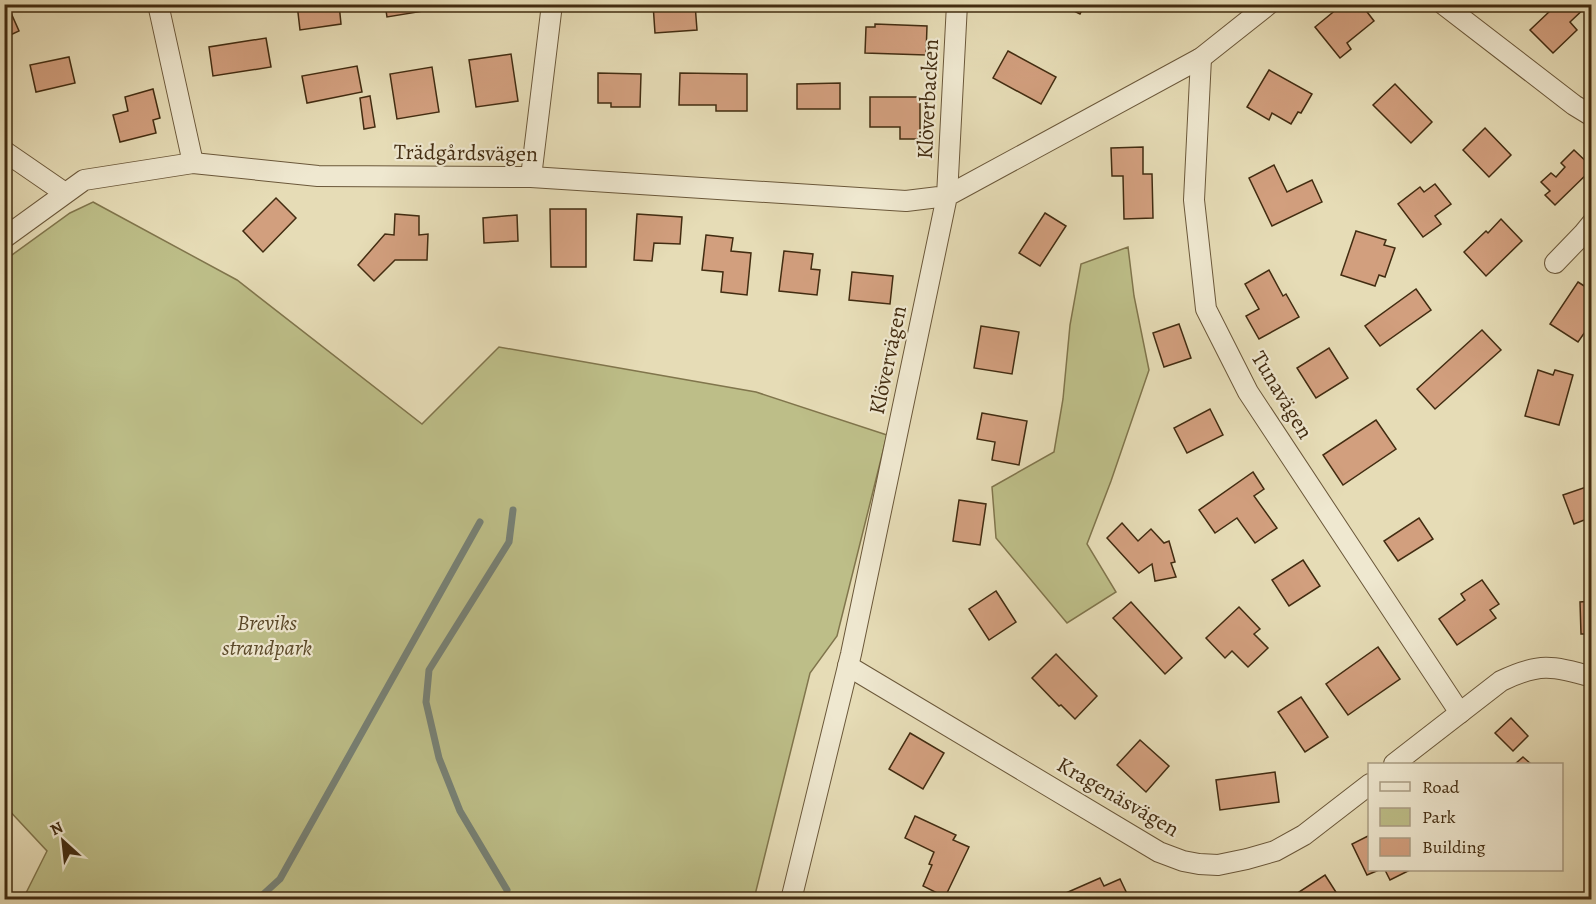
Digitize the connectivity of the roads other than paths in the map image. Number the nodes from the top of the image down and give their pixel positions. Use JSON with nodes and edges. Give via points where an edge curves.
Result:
{"nodes":[{"id":1,"x":158,"y":4,"type":"edge"},
{"id":2,"x":552,"y":4,"type":"edge"},
{"id":3,"x":957,"y":4,"type":"edge"},
{"id":4,"x":1269,"y":4,"type":"edge"},
{"id":5,"x":1443,"y":4,"type":"edge"},
{"id":6,"x":1201,"y":58,"type":"junction"},
{"id":7,"x":1592,"y":116,"type":"edge"},
{"id":8,"x":4,"y":151,"type":"edge"},
{"id":9,"x":193,"y":164,"type":"junction"},
{"id":10,"x":531,"y":177,"type":"junction"},
{"id":11,"x":65,"y":193,"type":"junction"},
{"id":12,"x":947,"y":196,"type":"junction"},
{"id":13,"x":1592,"y":223,"type":"edge"},
{"id":14,"x":4,"y":238,"type":"edge"},
{"id":15,"x":1555,"y":263,"type":"dead end"},
{"id":16,"x":848,"y":666,"type":"junction"},
{"id":17,"x":1592,"y":677,"type":"edge"},
{"id":18,"x":1460,"y":713,"type":"junction"},
{"id":19,"x":1398,"y":763,"type":"edge"},
{"id":20,"x":1368,"y":786,"type":"edge"},
{"id":21,"x":791,"y":900,"type":"edge"}],
"edges":[{"from":1,"to":9,"type":"street"},
{"from":2,"to":10,"type":"street"},
{"from":3,"to":12,"type":"street","name":"Klöverbacken"},
{"from":4,"to":6,"type":"street"},
{"from":5,"to":7,"type":"street"},
{"from":6,"to":12,"type":"street"},
{"from":6,"to":18,"type":"street","name":"Tunavägen","via":[[1194,200],[1206,309],[1248,392]]},
{"from":8,"to":11,"type":"street"},
{"from":9,"to":10,"type":"street","name":"Trädgårdsvägen","via":[[318,176]]},
{"from":9,"to":11,"type":"street","name":"Trädgårdsvägen","via":[[84,180]]},
{"from":10,"to":12,"type":"street","name":"Trädgårdsvägen","via":[[906,201]]},
{"from":11,"to":14,"type":"street","name":"Trädgårdsvägen"},
{"from":12,"to":16,"type":"street","name":"Klövervägen"},
{"from":13,"to":15,"type":"street"},
{"from":16,"to":20,"type":"street","name":"Kragenäsvägen","via":[[1159,852],[1183,861],[1218,865],[1275,851],[1304,835]]},
{"from":16,"to":21,"type":"street","name":"Klövervägen"},
{"from":17,"to":18,"type":"street","via":[[1543,667],[1520,672],[1501,681]]},
{"from":18,"to":19,"type":"street"}]}
